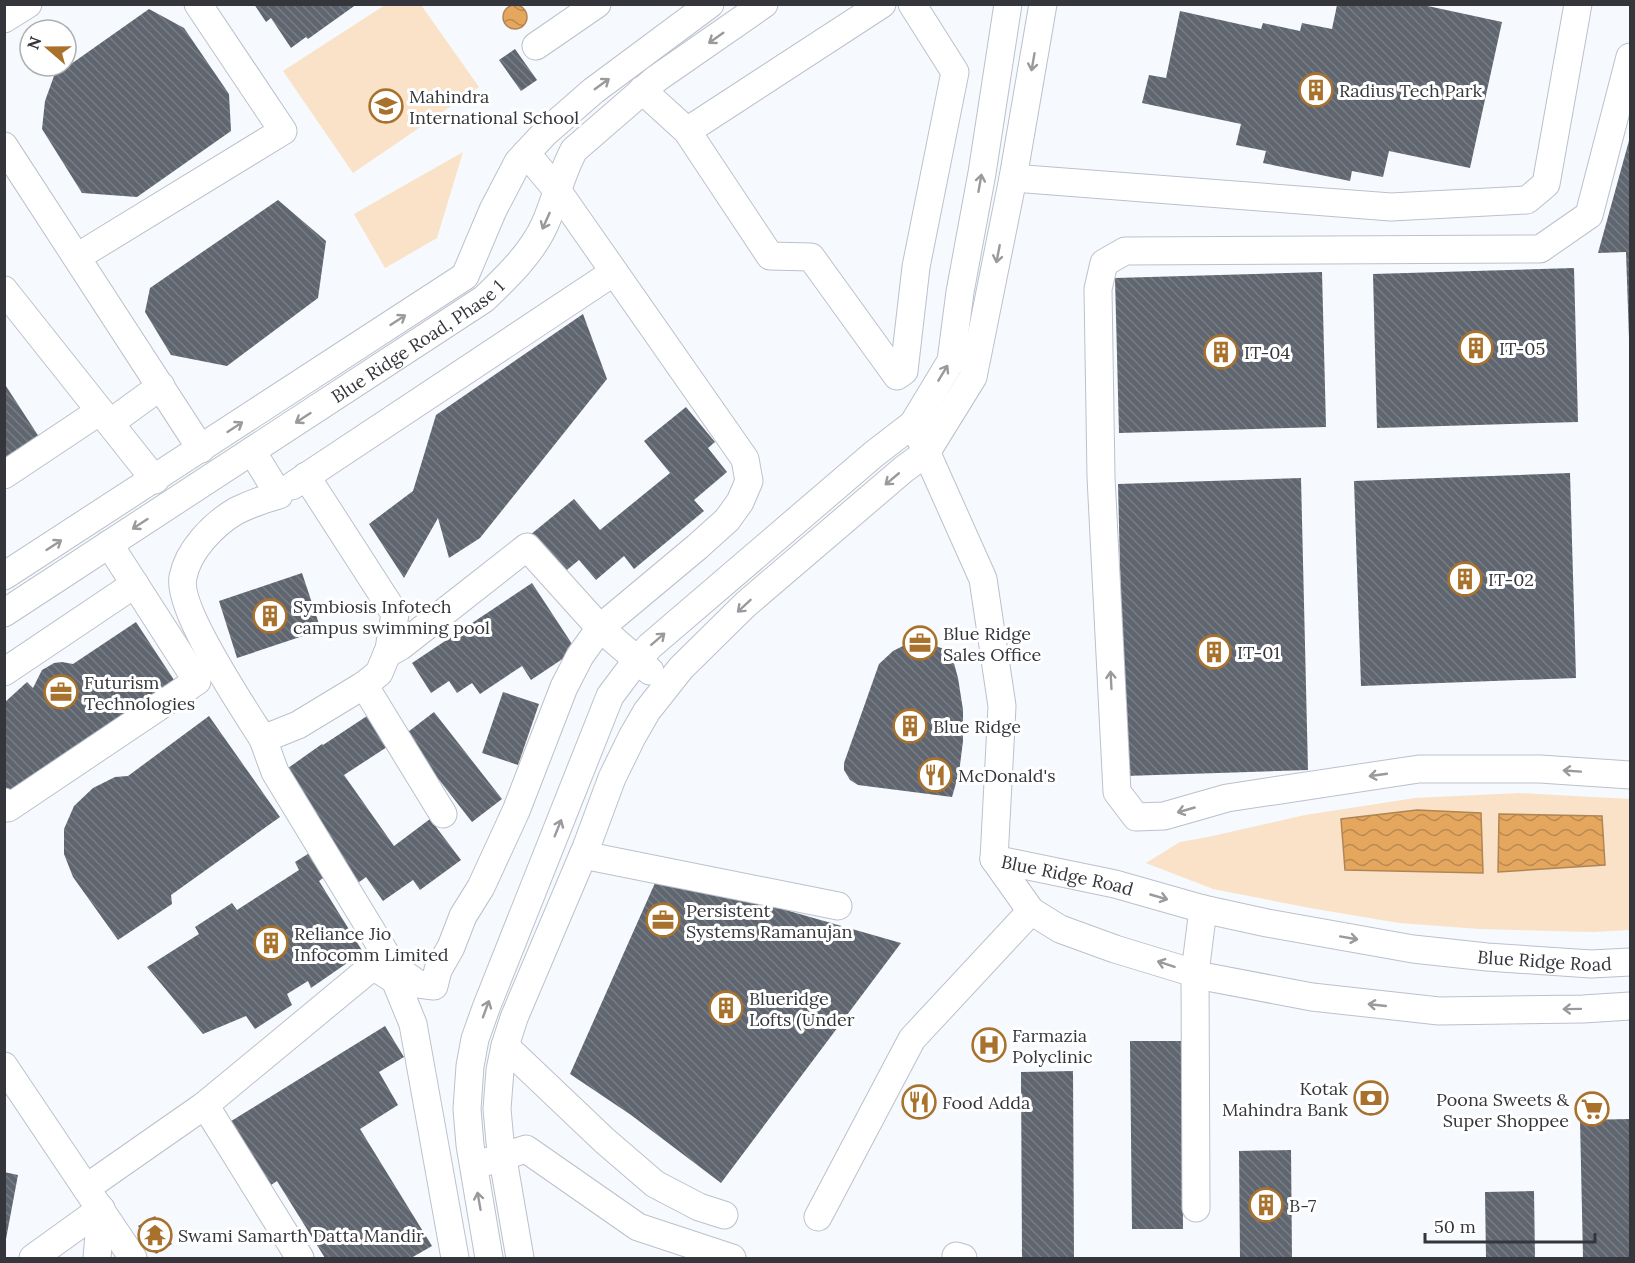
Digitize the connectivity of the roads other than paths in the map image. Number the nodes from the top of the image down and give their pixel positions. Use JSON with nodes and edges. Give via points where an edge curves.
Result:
{"nodes":[{"id":1,"x":28,"y":4,"type":"edge"},
{"id":2,"x":198,"y":4,"type":"edge"},
{"id":3,"x":597,"y":4,"type":"edge"},
{"id":4,"x":710,"y":4,"type":"edge"},
{"id":5,"x":764,"y":4,"type":"edge"},
{"id":6,"x":882,"y":4,"type":"edge"},
{"id":7,"x":912,"y":4,"type":"edge"},
{"id":8,"x":1008,"y":4,"type":"edge"},
{"id":9,"x":1043,"y":4,"type":"edge"},
{"id":10,"x":1578,"y":4,"type":"edge"},
{"id":11,"x":4,"y":20,"type":"edge"},
{"id":12,"x":536,"y":46,"type":"dead end"},
{"id":13,"x":1630,"y":57,"type":"edge"},
{"id":14,"x":642,"y":90,"type":"junction"},
{"id":15,"x":687,"y":131,"type":"junction"},
{"id":16,"x":4,"y":146,"type":"edge"},
{"id":17,"x":526,"y":153,"type":"junction"},
{"id":18,"x":1012,"y":178,"type":"junction"},
{"id":19,"x":557,"y":190,"type":"junction"},
{"id":20,"x":76,"y":257,"type":"junction"},
{"id":21,"x":614,"y":272,"type":"junction"},
{"id":22,"x":4,"y":290,"type":"edge"},
{"id":23,"x":161,"y":386,"type":"junction"},
{"id":24,"x":105,"y":417,"type":"junction"},
{"id":25,"x":913,"y":424,"type":"junction"},
{"id":26,"x":201,"y":449,"type":"junction"},
{"id":27,"x":252,"y":451,"type":"junction"},
{"id":28,"x":926,"y":453,"type":"junction"},
{"id":29,"x":4,"y":475,"type":"edge"},
{"id":30,"x":306,"y":476,"type":"junction"},
{"id":31,"x":154,"y":480,"type":"junction"},
{"id":32,"x":279,"y":495,"type":"junction"},
{"id":33,"x":109,"y":544,"type":"junction"},
{"id":34,"x":4,"y":576,"type":"edge"},
{"id":35,"x":135,"y":584,"type":"junction"},
{"id":36,"x":4,"y":613,"type":"edge"},
{"id":37,"x":600,"y":628,"type":"junction"},
{"id":38,"x":387,"y":654,"type":"junction"},
{"id":39,"x":637,"y":660,"type":"junction"},
{"id":40,"x":4,"y":672,"type":"edge"},
{"id":41,"x":364,"y":685,"type":"junction"},
{"id":42,"x":667,"y":686,"type":"junction"},
{"id":43,"x":263,"y":739,"type":"junction"},
{"id":44,"x":1630,"y":775,"type":"edge"},
{"id":45,"x":4,"y":802,"type":"edge"},
{"id":46,"x":443,"y":814,"type":"dead end"},
{"id":47,"x":583,"y":855,"type":"junction"},
{"id":48,"x":994,"y":860,"type":"junction"},
{"id":49,"x":838,"y":906,"type":"dead end"},
{"id":50,"x":1203,"y":909,"type":"junction"},
{"id":51,"x":1031,"y":911,"type":"junction"},
{"id":52,"x":1630,"y":962,"type":"edge"},
{"id":53,"x":1195,"y":973,"type":"junction"},
{"id":54,"x":1630,"y":1006,"type":"edge"},
{"id":55,"x":505,"y":1046,"type":"junction"},
{"id":56,"x":4,"y":1066,"type":"edge"},
{"id":57,"x":14,"y":1093,"type":"edge"},
{"id":58,"x":205,"y":1105,"type":"junction"},
{"id":59,"x":502,"y":1156,"type":"junction"},
{"id":60,"x":473,"y":1166,"type":"junction"},
{"id":61,"x":94,"y":1198,"type":"junction"},
{"id":62,"x":1196,"y":1208,"type":"dead end"},
{"id":63,"x":724,"y":1215,"type":"dead end"},
{"id":64,"x":818,"y":1217,"type":"dead end"},
{"id":65,"x":33,"y":1258,"type":"edge"},
{"id":66,"x":97,"y":1258,"type":"edge"},
{"id":67,"x":133,"y":1258,"type":"edge"},
{"id":68,"x":300,"y":1258,"type":"edge"},
{"id":69,"x":454,"y":1258,"type":"edge"},
{"id":70,"x":489,"y":1258,"type":"edge"},
{"id":71,"x":520,"y":1258,"type":"edge"},
{"id":72,"x":732,"y":1258,"type":"edge"}],
"edges":[{"from":1,"to":11,"type":"street"},
{"from":2,"to":20,"type":"street","via":[[283,131]]},
{"from":3,"to":12,"type":"street"},
{"from":17,"to":4,"type":"street","name":"Blue Ridge Road, Phase 1","one_way":true,"via":[[593,91]]},
{"from":5,"to":14,"type":"street","name":"Blue Ridge Road, Phase 1","one_way":true},
{"from":6,"to":15,"type":"street"},
{"from":7,"to":15,"type":"street","via":[[954,72],[916,267],[904,371],[897,376],[811,257],[770,256]]},
{"from":25,"to":8,"type":"street","one_way":true,"via":[[951,361]]},
{"from":9,"to":18,"type":"street","one_way":true},
{"from":10,"to":18,"type":"street","via":[[1546,184],[1527,200],[1392,207]]},
{"from":44,"to":13,"type":"street","one_way":true,"via":[[1540,769],[1419,769],[1227,798],[1164,816],[1136,817],[1117,792],[1101,461],[1098,289],[1104,263],[1125,251],[1540,249],[1589,215]]},
{"from":14,"to":15,"type":"street"},
{"from":14,"to":19,"type":"street","name":"Blue Ridge Road, Phase 1","via":[[574,150]]},
{"from":16,"to":20,"type":"street"},
{"from":17,"to":19,"type":"street"},
{"from":26,"to":17,"type":"street","name":"Blue Ridge Road, Phase 1","one_way":true,"via":[[465,276],[500,196]]},
{"from":18,"to":28,"type":"street","one_way":true,"via":[[973,377]]},
{"from":19,"to":21,"type":"street"},
{"from":19,"to":27,"type":"street","name":"Blue Ridge Road, Phase 1","one_way":true,"via":[[535,243],[484,299]]},
{"from":20,"to":23,"type":"street"},
{"from":21,"to":30,"type":"street"},
{"from":21,"to":37,"type":"street","via":[[745,459],[749,481],[727,520]]},
{"from":22,"to":24,"type":"street"},
{"from":23,"to":24,"type":"street"},
{"from":23,"to":26,"type":"street"},
{"from":24,"to":29,"type":"street"},
{"from":24,"to":31,"type":"street"},
{"from":25,"to":28,"type":"street"},
{"from":39,"to":25,"type":"street","one_way":true},
{"from":26,"to":31,"type":"street","name":"Blue Ridge Road, Phase 1"},
{"from":27,"to":32,"type":"street"},
{"from":27,"to":33,"type":"street","name":"Blue Ridge Road, Phase 1","one_way":true},
{"from":28,"to":42,"type":"street","one_way":true,"via":[[746,604]]},
{"from":28,"to":48,"type":"street","via":[[983,579],[1002,706]]},
{"from":30,"to":32,"type":"street"},
{"from":30,"to":38,"type":"street","via":[[395,614]]},
{"from":34,"to":31,"type":"street","name":"Blue Ridge Road, Phase 1","one_way":true},
{"from":32,"to":43,"type":"street","via":[[234,512],[210,530],[189,559],[182,578],[185,601],[195,623]]},
{"from":33,"to":35,"type":"street"},
{"from":33,"to":36,"type":"street","name":"Blue Ridge Road, Phase 1"},
{"from":35,"to":40,"type":"street"},
{"from":35,"to":45,"type":"street","via":[[198,681],[8,808]]},
{"from":37,"to":38,"type":"street","via":[[527,547]]},
{"from":37,"to":39,"type":"street"},
{"from":37,"to":43,"type":"street","via":[[564,687],[516,811],[481,887],[463,916],[434,986],[418,984],[393,966],[275,772]]},
{"from":38,"to":41,"type":"street","via":[[379,673]]},
{"from":39,"to":42,"type":"street"},
{"from":60,"to":39,"type":"street","one_way":true,"via":[[467,1109],[475,1039],[610,696]]},
{"from":41,"to":43,"type":"street","via":[[298,725]]},
{"from":41,"to":46,"type":"street"},
{"from":42,"to":47,"type":"street","via":[[632,737]]},
{"from":47,"to":49,"type":"street"},
{"from":47,"to":55,"type":"street"},
{"from":48,"to":50,"type":"street","name":"Blue Ridge Road","one_way":true,"via":[[1115,884]]},
{"from":48,"to":51,"type":"street","name":"Blue Ridge Road"},
{"from":50,"to":52,"type":"street","name":"Blue Ridge Road","one_way":true,"via":[[1413,949],[1591,964]]},
{"from":50,"to":53,"type":"street"},
{"from":53,"to":51,"type":"street","name":"Blue Ridge Road","one_way":true,"via":[[1060,929]]},
{"from":51,"to":64,"type":"street","via":[[912,1039]]},
{"from":54,"to":53,"type":"street","name":"Blue Ridge Road","one_way":true,"via":[[1439,1011],[1312,997]]},
{"from":53,"to":62,"type":"street"},
{"from":55,"to":59,"type":"street","via":[[497,1109]]},
{"from":55,"to":63,"type":"street","via":[[656,1184],[699,1207]]},
{"from":56,"to":57,"type":"street"},
{"from":57,"to":61,"type":"street"},
{"from":58,"to":61,"type":"street"},
{"from":58,"to":68,"type":"street"},
{"from":58,"to":69,"type":"street","via":[[373,966],[395,980],[413,1024]]},
{"from":59,"to":60,"type":"street"},
{"from":59,"to":71,"type":"street"},
{"from":59,"to":72,"type":"street","via":[[526,1149],[638,1227]]},
{"from":70,"to":60,"type":"street","one_way":true},
{"from":61,"to":65,"type":"street"},
{"from":61,"to":66,"type":"street"},
{"from":61,"to":67,"type":"street"}]}
